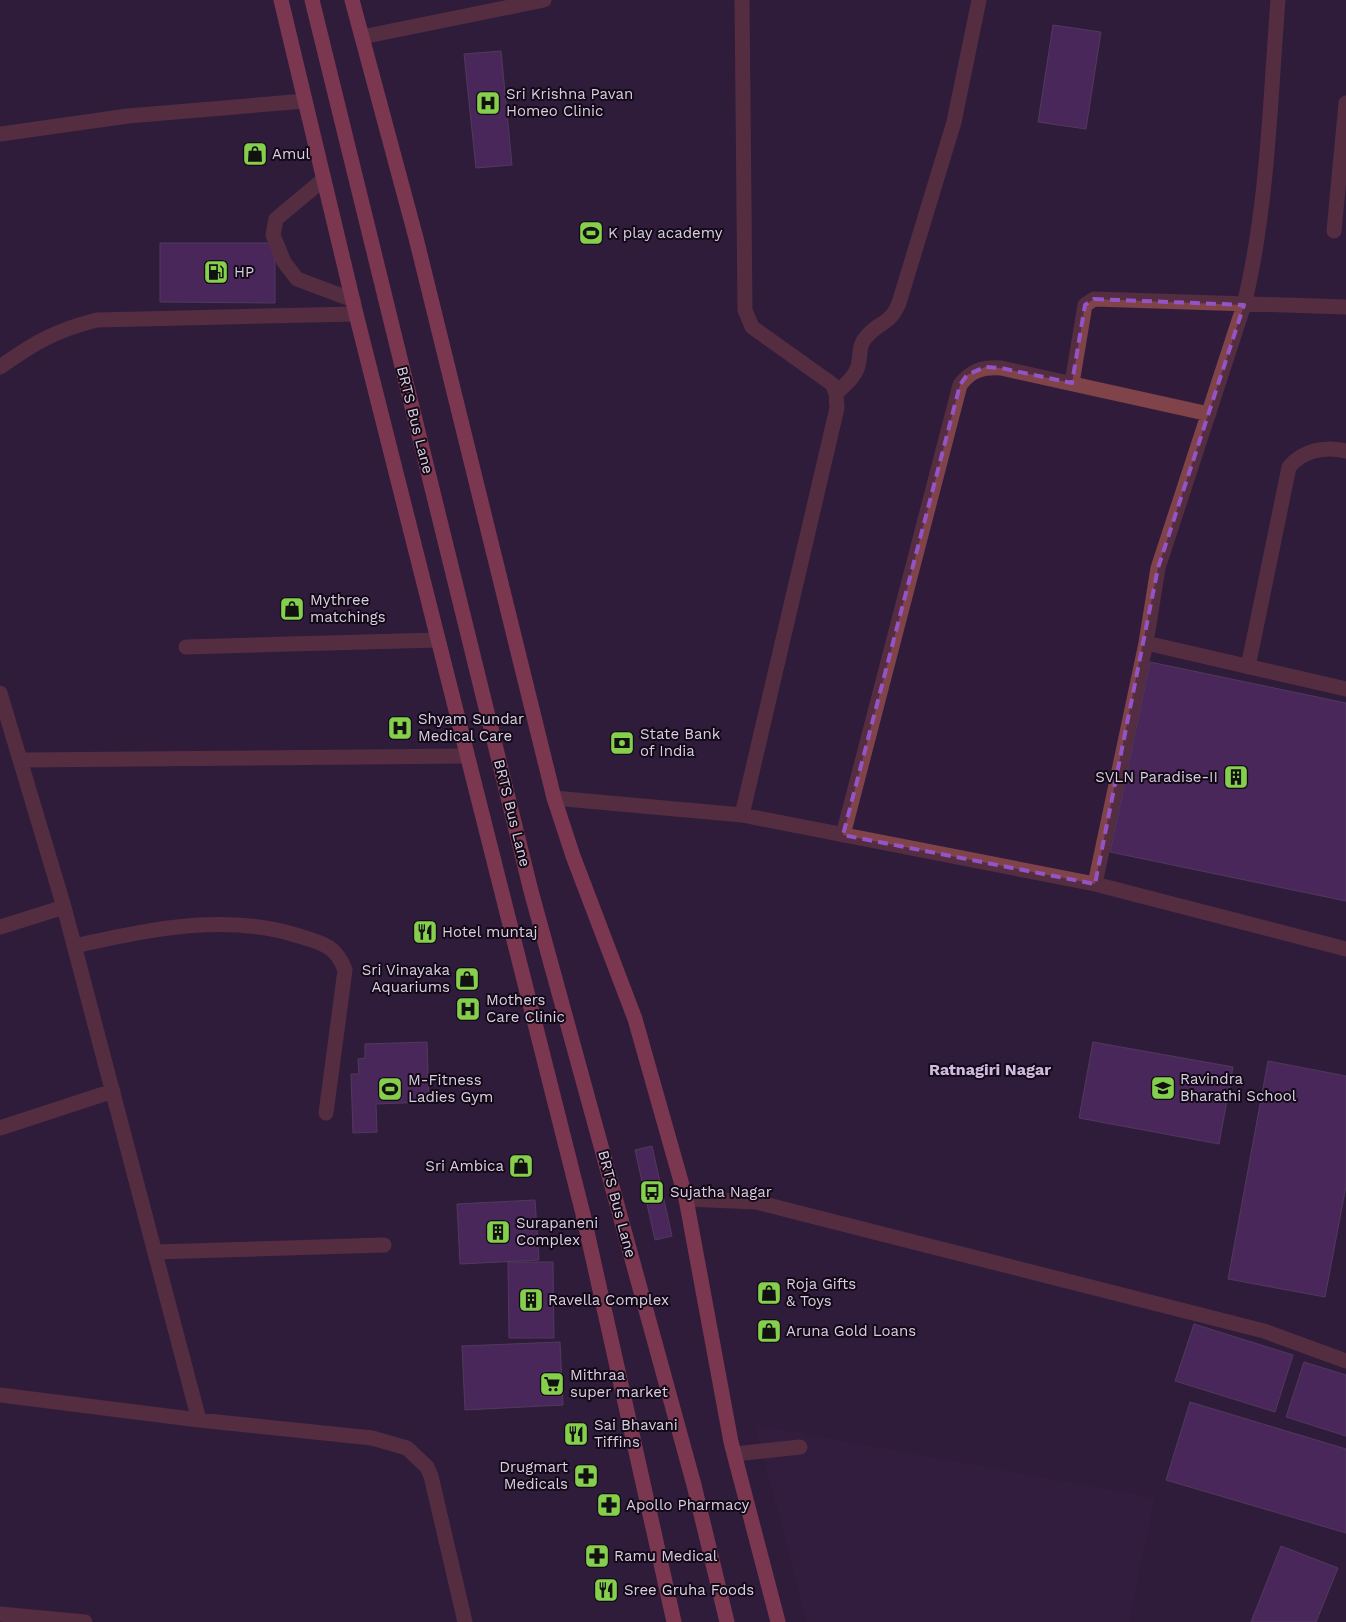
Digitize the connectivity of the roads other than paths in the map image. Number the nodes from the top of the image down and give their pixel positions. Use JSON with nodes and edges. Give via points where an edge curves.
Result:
{"nodes":[{"id":1,"x":281,"y":0,"type":"edge"},
{"id":2,"x":312,"y":0,"type":"edge"},
{"id":3,"x":352,"y":0,"type":"edge"},
{"id":4,"x":544,"y":0,"type":"edge"},
{"id":5,"x":742,"y":0,"type":"edge"},
{"id":6,"x":978,"y":0,"type":"edge"},
{"id":7,"x":1278,"y":0,"type":"edge"},
{"id":8,"x":362,"y":37,"type":"junction"},
{"id":9,"x":306,"y":101,"type":"junction"},
{"id":10,"x":1346,"y":103,"type":"edge"},
{"id":11,"x":0,"y":134,"type":"edge"},
{"id":12,"x":324,"y":179,"type":"junction"},
{"id":13,"x":1334,"y":231,"type":"dead end"},
{"id":14,"x":1244,"y":305,"type":"junction"},
{"id":15,"x":355,"y":307,"type":"junction"},
{"id":16,"x":1346,"y":307,"type":"edge"},
{"id":17,"x":0,"y":367,"type":"edge"},
{"id":18,"x":1072,"y":383,"type":"junction"},
{"id":19,"x":836,"y":393,"type":"junction"},
{"id":20,"x":1209,"y":414,"type":"junction"},
{"id":21,"x":1346,"y":451,"type":"edge"},
{"id":22,"x":438,"y":640,"type":"junction"},
{"id":23,"x":1146,"y":643,"type":"junction"},
{"id":24,"x":186,"y":647,"type":"dead end"},
{"id":25,"x":1248,"y":667,"type":"junction"},
{"id":26,"x":1346,"y":689,"type":"edge"},
{"id":27,"x":0,"y":693,"type":"edge"},
{"id":28,"x":468,"y":756,"type":"junction"},
{"id":29,"x":20,"y":760,"type":"junction"},
{"id":30,"x":554,"y":798,"type":"junction"},
{"id":31,"x":742,"y":815,"type":"junction"},
{"id":32,"x":843,"y":835,"type":"junction"},
{"id":33,"x":1095,"y":884,"type":"junction"},
{"id":34,"x":64,"y":907,"type":"junction"},
{"id":35,"x":0,"y":927,"type":"edge"},
{"id":36,"x":74,"y":946,"type":"junction"},
{"id":37,"x":1346,"y":949,"type":"edge"},
{"id":38,"x":113,"y":1091,"type":"junction"},
{"id":39,"x":326,"y":1113,"type":"dead end"},
{"id":40,"x":0,"y":1128,"type":"edge"},
{"id":41,"x":686,"y":1198,"type":"junction"},
{"id":42,"x":384,"y":1245,"type":"dead end"},
{"id":43,"x":155,"y":1252,"type":"junction"},
{"id":44,"x":1346,"y":1360,"type":"edge"},
{"id":45,"x":0,"y":1394,"type":"edge"},
{"id":46,"x":199,"y":1420,"type":"junction"},
{"id":47,"x":800,"y":1447,"type":"dead end"},
{"id":48,"x":735,"y":1454,"type":"junction"},
{"id":49,"x":0,"y":1614,"type":"edge"},
{"id":50,"x":85,"y":1622,"type":"edge"},
{"id":51,"x":465,"y":1622,"type":"edge"},
{"id":52,"x":674,"y":1622,"type":"edge"},
{"id":53,"x":727,"y":1622,"type":"edge"},
{"id":54,"x":778,"y":1622,"type":"edge"}],
"edges":[{"from":1,"to":9,"type":"main road"},
{"from":2,"to":53,"type":"main road","name":"BRTS Bus Lane","via":[[531,891],[694,1485]]},
{"from":3,"to":8,"type":"main road"},
{"from":4,"to":8,"type":"street"},
{"from":5,"to":19,"type":"street","via":[[744,310],[752,327],[822,376],[832,384]]},
{"from":6,"to":19,"type":"street","via":[[954,122],[899,303],[885,323],[866,336],[860,346],[858,367]]},
{"from":7,"to":14,"type":"street","via":[[1260,228]]},
{"from":8,"to":30,"type":"main road","via":[[416,238]]},
{"from":9,"to":11,"type":"street","via":[[128,116]]},
{"from":9,"to":12,"type":"main road"},
{"from":10,"to":13,"type":"street"},
{"from":12,"to":15,"type":"main road"},
{"from":12,"to":15,"type":"street","via":[[276,219],[273,236],[284,262],[297,279]]},
{"from":14,"to":16,"type":"street"},
{"from":14,"to":18,"type":"street","via":[[1094,299],[1085,305]]},
{"from":14,"to":20,"type":"street"},
{"from":15,"to":17,"type":"street","via":[[97,320],[71,326],[40,339]]},
{"from":15,"to":22,"type":"main road"},
{"from":18,"to":20,"type":"street"},
{"from":18,"to":32,"type":"street","via":[[985,367],[967,375],[960,385]]},
{"from":19,"to":31,"type":"street","via":[[837,408]]},
{"from":20,"to":23,"type":"street","via":[[1158,568]]},
{"from":21,"to":25,"type":"street","via":[[1313,450],[1298,456],[1290,467]]},
{"from":22,"to":24,"type":"street"},
{"from":22,"to":28,"type":"main road"},
{"from":23,"to":25,"type":"street"},
{"from":23,"to":33,"type":"street"},
{"from":25,"to":26,"type":"street"},
{"from":27,"to":29,"type":"street"},
{"from":28,"to":29,"type":"street"},
{"from":28,"to":52,"type":"main road","via":[[583,1214]]},
{"from":29,"to":34,"type":"street"},
{"from":30,"to":31,"type":"street"},
{"from":30,"to":41,"type":"main road","via":[[635,1019]]},
{"from":31,"to":32,"type":"street"},
{"from":32,"to":33,"type":"street"},
{"from":33,"to":37,"type":"street"},
{"from":34,"to":35,"type":"street"},
{"from":34,"to":36,"type":"street"},
{"from":36,"to":38,"type":"street"},
{"from":36,"to":39,"type":"street","via":[[150,930],[206,923],[279,929],[328,946],[340,957],[345,970]]},
{"from":38,"to":40,"type":"street"},
{"from":38,"to":43,"type":"street"},
{"from":41,"to":44,"type":"street","via":[[766,1204],[1264,1331]]},
{"from":41,"to":48,"type":"main road"},
{"from":42,"to":43,"type":"street"},
{"from":43,"to":46,"type":"street"},
{"from":45,"to":46,"type":"street"},
{"from":46,"to":51,"type":"street","via":[[372,1438],[408,1448],[427,1467],[434,1485]]},
{"from":47,"to":48,"type":"street"},
{"from":48,"to":54,"type":"main road"},
{"from":49,"to":50,"type":"street"}]}
